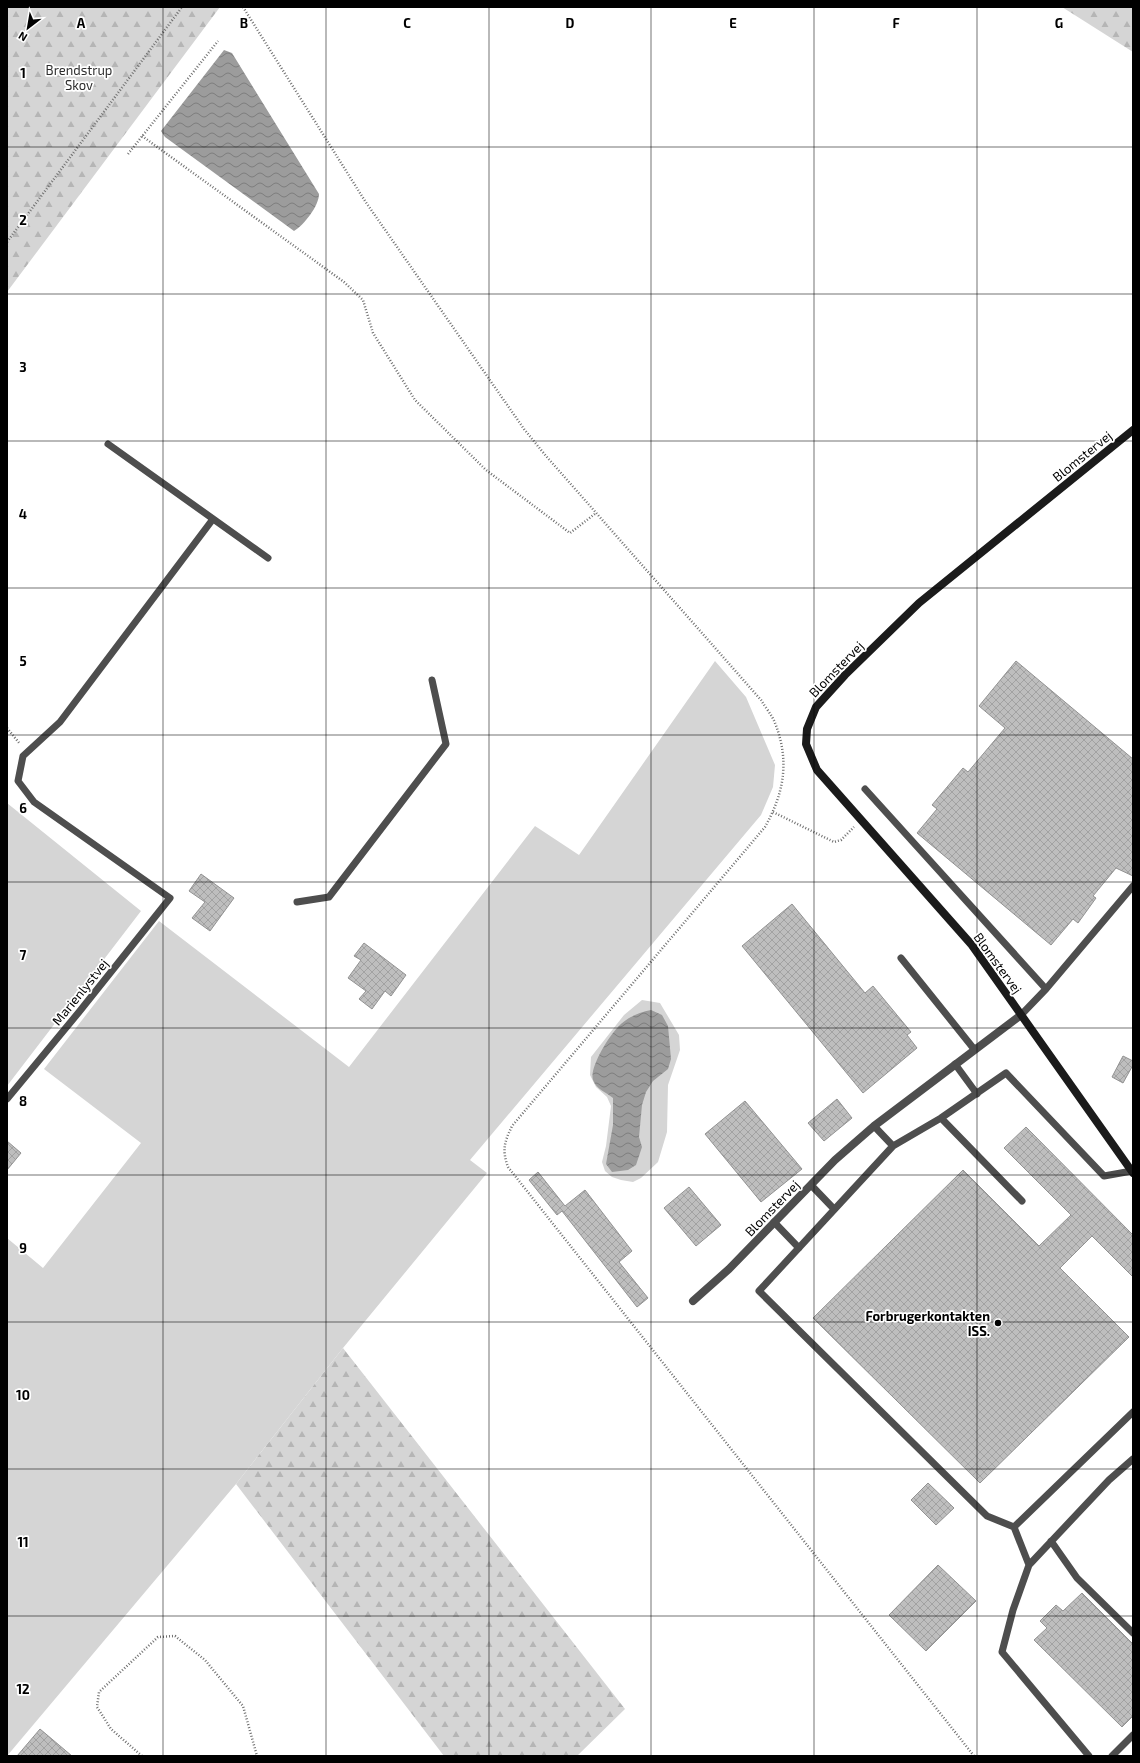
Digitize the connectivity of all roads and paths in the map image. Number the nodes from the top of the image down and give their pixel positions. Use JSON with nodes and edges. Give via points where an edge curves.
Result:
{"nodes":[{"id":1,"x":182,"y":7,"type":"edge"},
{"id":2,"x":242,"y":7,"type":"edge"},
{"id":3,"x":218,"y":41,"type":"dead end"},
{"id":4,"x":142,"y":136,"type":"junction"},
{"id":5,"x":128,"y":154,"type":"dead end"},
{"id":6,"x":7,"y":242,"type":"edge"},
{"id":7,"x":1133,"y":430,"type":"edge"},
{"id":8,"x":108,"y":444,"type":"dead end"},
{"id":9,"x":596,"y":513,"type":"junction"},
{"id":10,"x":213,"y":519,"type":"junction"},
{"id":11,"x":268,"y":558,"type":"dead end"},
{"id":12,"x":432,"y":680,"type":"dead end"},
{"id":13,"x":7,"y":728,"type":"edge"},
{"id":14,"x":23,"y":756,"type":"junction"},
{"id":15,"x":865,"y":789,"type":"dead end"},
{"id":16,"x":773,"y":812,"type":"junction"},
{"id":17,"x":861,"y":821,"type":"junction"},
{"id":18,"x":1133,"y":886,"type":"edge"},
{"id":19,"x":297,"y":902,"type":"dead end"},
{"id":20,"x":901,"y":958,"type":"dead end"},
{"id":21,"x":1046,"y":989,"type":"junction"},
{"id":22,"x":1021,"y":1015,"type":"junction"},
{"id":23,"x":974,"y":1050,"type":"junction"},
{"id":24,"x":955,"y":1064,"type":"junction"},
{"id":25,"x":977,"y":1094,"type":"junction"},
{"id":26,"x":7,"y":1099,"type":"edge"},
{"id":27,"x":941,"y":1118,"type":"junction"},
{"id":28,"x":874,"y":1126,"type":"junction"},
{"id":29,"x":893,"y":1146,"type":"junction"},
{"id":30,"x":1132,"y":1172,"type":"edge"},
{"id":31,"x":811,"y":1185,"type":"junction"},
{"id":32,"x":1022,"y":1201,"type":"dead end"},
{"id":33,"x":834,"y":1209,"type":"junction"},
{"id":34,"x":774,"y":1222,"type":"junction"},
{"id":35,"x":799,"y":1248,"type":"junction"},
{"id":36,"x":693,"y":1301,"type":"dead end"},
{"id":37,"x":1133,"y":1412,"type":"edge"},
{"id":38,"x":1133,"y":1459,"type":"edge"},
{"id":39,"x":1014,"y":1528,"type":"junction"},
{"id":40,"x":1051,"y":1541,"type":"junction"},
{"id":41,"x":1029,"y":1565,"type":"junction"},
{"id":42,"x":1133,"y":1633,"type":"edge"},
{"id":43,"x":1133,"y":1735,"type":"edge"},
{"id":44,"x":142,"y":1756,"type":"edge"},
{"id":45,"x":256,"y":1756,"type":"edge"},
{"id":46,"x":974,"y":1756,"type":"edge"},
{"id":47,"x":1089,"y":1756,"type":"edge"},
{"id":48,"x":1112,"y":1756,"type":"edge"}],
"edges":[{"from":1,"to":6,"type":"path"},
{"from":2,"to":9,"type":"path","via":[[379,221],[524,429]]},
{"from":3,"to":4,"type":"path"},
{"from":4,"to":5,"type":"path"},
{"from":4,"to":9,"type":"path","via":[[344,282],[362,300],[373,333],[415,400],[486,470],[570,533]]},
{"from":7,"to":17,"type":"street","name":"Blomstervej","via":[[919,603],[816,707],[807,729],[806,744],[816,770]]},
{"from":8,"to":10,"type":"lane"},
{"from":9,"to":16,"type":"path","via":[[760,700],[775,722],[782,747],[784,775]]},
{"from":10,"to":11,"type":"lane"},
{"from":10,"to":14,"type":"lane","via":[[60,722]]},
{"from":12,"to":19,"type":"lane","via":[[446,744],[329,897]]},
{"from":13,"to":14,"type":"path","via":[[21,745]]},
{"from":14,"to":26,"type":"lane","name":"Marienlystvej","via":[[18,781],[34,802],[170,898]]},
{"from":15,"to":21,"type":"lane"},
{"from":16,"to":17,"type":"path","via":[[834,842],[842,840]]},
{"from":16,"to":46,"type":"path","via":[[765,827],[512,1126],[505,1139],[504,1153],[508,1167]]},
{"from":17,"to":22,"type":"street","name":"Blomstervej","via":[[971,944]]},
{"from":18,"to":21,"type":"lane"},
{"from":20,"to":23,"type":"lane"},
{"from":21,"to":22,"type":"lane"},
{"from":22,"to":23,"type":"street","name":"Blomstervej"},
{"from":22,"to":30,"type":"street","name":"Blomstervej"},
{"from":23,"to":24,"type":"street","name":"Blomstervej"},
{"from":24,"to":25,"type":"lane"},
{"from":24,"to":28,"type":"street","name":"Blomstervej"},
{"from":25,"to":27,"type":"lane"},
{"from":25,"to":30,"type":"lane","via":[[1006,1073],[1104,1176]]},
{"from":27,"to":29,"type":"lane"},
{"from":27,"to":32,"type":"lane"},
{"from":28,"to":29,"type":"lane"},
{"from":28,"to":31,"type":"street","name":"Blomstervej"},
{"from":29,"to":33,"type":"lane"},
{"from":31,"to":33,"type":"lane"},
{"from":31,"to":34,"type":"street","name":"Blomstervej"},
{"from":33,"to":35,"type":"lane"},
{"from":34,"to":35,"type":"lane"},
{"from":34,"to":36,"type":"street","name":"Blomstervej","via":[[729,1269]]},
{"from":35,"to":39,"type":"lane","via":[[759,1291],[987,1516]]},
{"from":37,"to":39,"type":"lane"},
{"from":38,"to":40,"type":"lane","via":[[1109,1480]]},
{"from":39,"to":41,"type":"lane"},
{"from":40,"to":41,"type":"lane"},
{"from":40,"to":42,"type":"lane","via":[[1077,1578]]},
{"from":41,"to":47,"type":"lane","via":[[1002,1652]]},
{"from":43,"to":48,"type":"lane"},
{"from":44,"to":45,"type":"path","via":[[111,1729],[97,1707],[99,1692],[158,1637],[175,1636],[205,1660],[244,1706]]}]}
